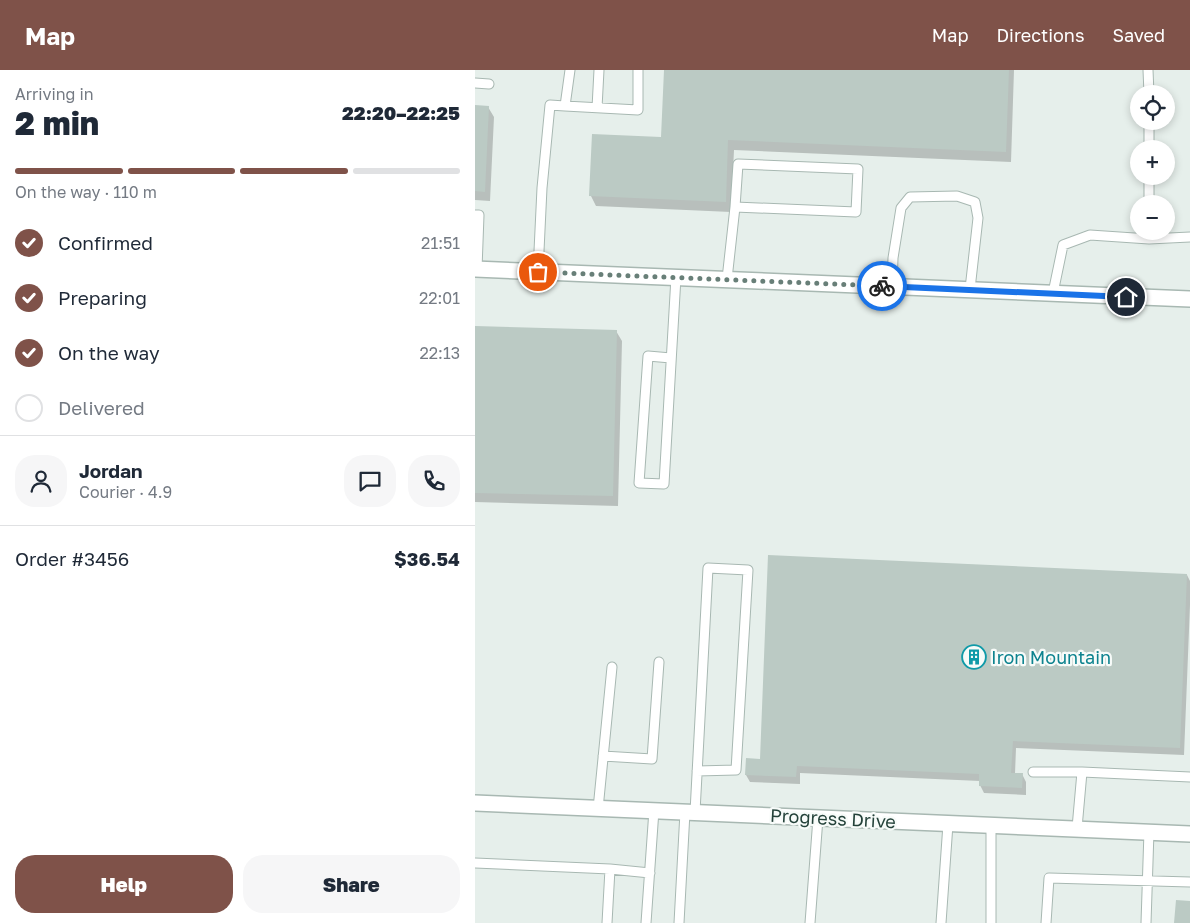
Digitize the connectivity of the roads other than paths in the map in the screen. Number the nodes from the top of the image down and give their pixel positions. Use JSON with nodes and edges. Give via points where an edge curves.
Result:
{"nodes":[{"id":1,"x":570,"y":70,"type":"edge"},
{"id":2,"x":599,"y":70,"type":"edge"},
{"id":3,"x":638,"y":70,"type":"edge"},
{"id":4,"x":1148,"y":70,"type":"edge"},
{"id":5,"x":475,"y":83,"type":"edge"},
{"id":6,"x":489,"y":84,"type":"dead end"},
{"id":7,"x":1149,"y":85,"type":"edge"},
{"id":8,"x":565,"y":106,"type":"junction"},
{"id":9,"x":597,"y":108,"type":"junction"},
{"id":10,"x":735,"y":206,"type":"junction"},
{"id":11,"x":475,"y":215,"type":"edge"},
{"id":12,"x":1130,"y":235,"type":"edge"},
{"id":13,"x":1175,"y":236,"type":"edge"},
{"id":14,"x":1190,"y":237,"type":"edge"},
{"id":15,"x":476,"y":269,"type":"edge"},
{"id":16,"x":538,"y":272,"type":"junction"},
{"id":17,"x":676,"y":277,"type":"junction"},
{"id":18,"x":727,"y":279,"type":"junction"},
{"id":19,"x":892,"y":286,"type":"junction"},
{"id":20,"x":970,"y":289,"type":"junction"},
{"id":21,"x":1053,"y":293,"type":"junction"},
{"id":22,"x":1190,"y":299,"type":"edge"},
{"id":23,"x":671,"y":358,"type":"junction"},
{"id":24,"x":659,"y":662,"type":"dead end"},
{"id":25,"x":612,"y":667,"type":"dead end"},
{"id":26,"x":603,"y":756,"type":"junction"},
{"id":27,"x":697,"y":771,"type":"junction"},
{"id":28,"x":1033,"y":772,"type":"dead end"},
{"id":29,"x":1082,"y":772,"type":"junction"},
{"id":30,"x":1190,"y":777,"type":"edge"},
{"id":31,"x":475,"y":803,"type":"edge"},
{"id":32,"x":598,"y":808,"type":"junction"},
{"id":33,"x":654,"y":810,"type":"junction"},
{"id":34,"x":690,"y":812,"type":"junction"},
{"id":35,"x":818,"y":818,"type":"junction"},
{"id":36,"x":948,"y":824,"type":"junction"},
{"id":37,"x":991,"y":825,"type":"junction"},
{"id":38,"x":1077,"y":828,"type":"junction"},
{"id":39,"x":1149,"y":831,"type":"junction"},
{"id":40,"x":1190,"y":834,"type":"edge"},
{"id":41,"x":475,"y":863,"type":"edge"},
{"id":42,"x":610,"y":869,"type":"junction"},
{"id":43,"x":650,"y":873,"type":"junction"},
{"id":44,"x":1148,"y":880,"type":"junction"},
{"id":45,"x":1190,"y":882,"type":"edge"},
{"id":46,"x":607,"y":923,"type":"edge"},
{"id":47,"x":646,"y":923,"type":"edge"},
{"id":48,"x":679,"y":923,"type":"edge"},
{"id":49,"x":810,"y":923,"type":"edge"},
{"id":50,"x":941,"y":923,"type":"edge"},
{"id":51,"x":991,"y":923,"type":"edge"},
{"id":52,"x":1046,"y":923,"type":"edge"},
{"id":53,"x":1147,"y":923,"type":"edge"}],
"edges":[{"from":1,"to":8,"type":"lane"},
{"from":2,"to":9,"type":"lane"},
{"from":3,"to":9,"type":"lane","via":[[638,110]]},
{"from":4,"to":7,"type":"lane"},
{"from":5,"to":6,"type":"lane"},
{"from":8,"to":9,"type":"lane"},
{"from":8,"to":16,"type":"lane","via":[[550,105]]},
{"from":10,"to":10,"type":"lane","via":[[855,212],[858,168],[738,164]]},
{"from":10,"to":18,"type":"lane"},
{"from":11,"to":15,"type":"lane","via":[[479,215]]},
{"from":12,"to":21,"type":"lane","via":[[1090,236],[1063,245]]},
{"from":13,"to":14,"type":"lane"},
{"from":15,"to":16,"type":"street"},
{"from":16,"to":17,"type":"street"},
{"from":17,"to":18,"type":"street"},
{"from":17,"to":23,"type":"lane"},
{"from":18,"to":19,"type":"street"},
{"from":19,"to":20,"type":"street"},
{"from":19,"to":20,"type":"lane","via":[[901,208],[910,197],[957,196],[975,202],[978,218]]},
{"from":20,"to":21,"type":"street"},
{"from":21,"to":22,"type":"street"},
{"from":23,"to":23,"type":"lane","via":[[664,484],[639,483],[648,356]]},
{"from":24,"to":26,"type":"lane","via":[[652,759]]},
{"from":25,"to":26,"type":"lane"},
{"from":26,"to":32,"type":"lane"},
{"from":27,"to":27,"type":"lane","via":[[708,568],[748,570],[736,770]]},
{"from":27,"to":34,"type":"lane"},
{"from":28,"to":29,"type":"lane"},
{"from":29,"to":30,"type":"lane"},
{"from":29,"to":38,"type":"lane"},
{"from":31,"to":32,"type":"street","name":"Progress Drive"},
{"from":32,"to":33,"type":"street","name":"Progress Drive"},
{"from":33,"to":34,"type":"street","name":"Progress Drive"},
{"from":33,"to":43,"type":"lane"},
{"from":34,"to":35,"type":"street","name":"Progress Drive"},
{"from":34,"to":48,"type":"lane"},
{"from":35,"to":36,"type":"street","name":"Progress Drive"},
{"from":35,"to":49,"type":"lane"},
{"from":36,"to":37,"type":"street","name":"Progress Drive"},
{"from":36,"to":50,"type":"lane"},
{"from":37,"to":38,"type":"street","name":"Progress Drive"},
{"from":37,"to":51,"type":"lane"},
{"from":38,"to":39,"type":"street","name":"Progress Drive"},
{"from":39,"to":40,"type":"street","name":"Progress Drive"},
{"from":39,"to":44,"type":"lane"},
{"from":41,"to":42,"type":"lane"},
{"from":42,"to":43,"type":"lane"},
{"from":42,"to":46,"type":"lane"},
{"from":43,"to":47,"type":"lane"},
{"from":44,"to":45,"type":"lane"},
{"from":44,"to":52,"type":"lane","via":[[1049,878]]},
{"from":44,"to":53,"type":"lane"}]}
